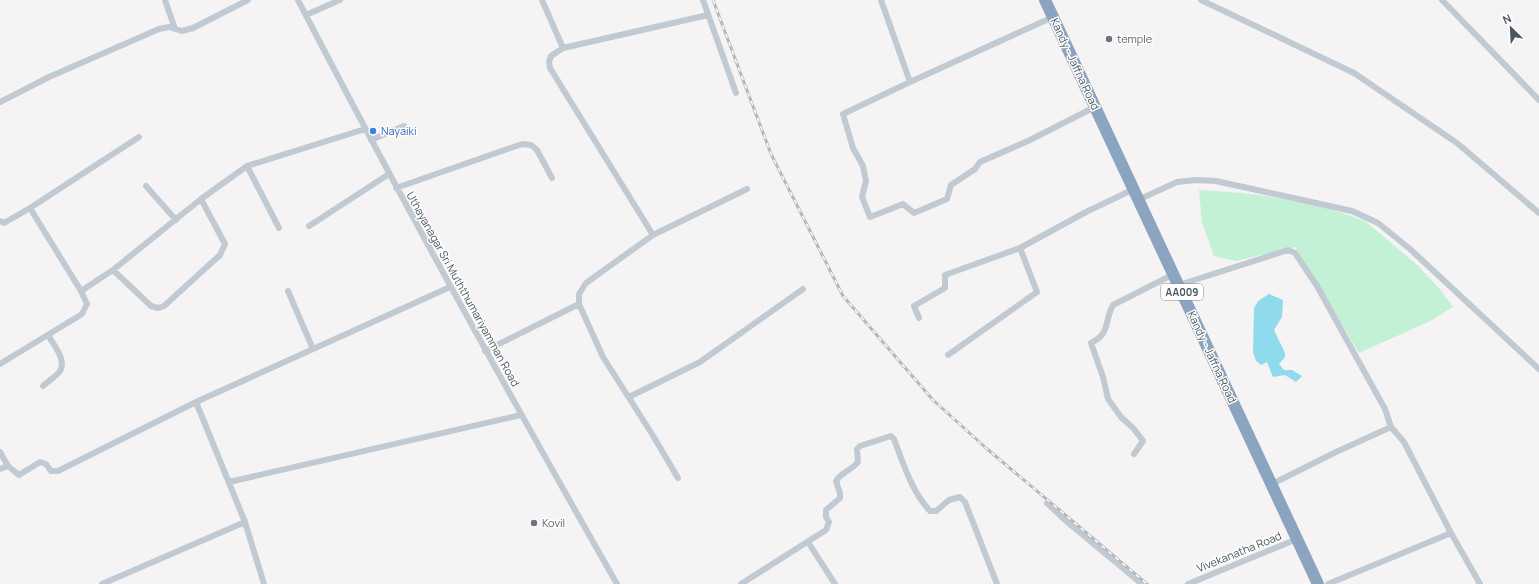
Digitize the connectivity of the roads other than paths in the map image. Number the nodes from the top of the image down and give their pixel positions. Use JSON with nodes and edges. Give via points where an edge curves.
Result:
{"nodes":[{"id":1,"x":165,"y":0,"type":"edge"},
{"id":2,"x":248,"y":0,"type":"edge"},
{"id":3,"x":298,"y":0,"type":"edge"},
{"id":4,"x":340,"y":0,"type":"edge"},
{"id":5,"x":542,"y":0,"type":"edge"},
{"id":6,"x":703,"y":0,"type":"edge"},
{"id":7,"x":881,"y":0,"type":"edge"},
{"id":8,"x":1045,"y":0,"type":"edge"},
{"id":9,"x":1201,"y":0,"type":"edge"},
{"id":10,"x":1442,"y":0,"type":"edge"},
{"id":11,"x":306,"y":15,"type":"junction"},
{"id":12,"x":708,"y":15,"type":"junction"},
{"id":13,"x":1053,"y":17,"type":"junction"},
{"id":14,"x":175,"y":29,"type":"junction"},
{"id":15,"x":563,"y":48,"type":"junction"},
{"id":16,"x":910,"y":82,"type":"junction"},
{"id":17,"x":736,"y":93,"type":"dead end"},
{"id":18,"x":1539,"y":100,"type":"edge"},
{"id":19,"x":0,"y":102,"type":"edge"},
{"id":20,"x":1095,"y":107,"type":"junction"},
{"id":21,"x":404,"y":126,"type":"dead end"},
{"id":22,"x":365,"y":129,"type":"junction"},
{"id":23,"x":139,"y":136,"type":"dead end"},
{"id":24,"x":371,"y":140,"type":"junction"},
{"id":25,"x":247,"y":166,"type":"junction"},
{"id":26,"x":389,"y":174,"type":"junction"},
{"id":27,"x":552,"y":178,"type":"dead end"},
{"id":28,"x":146,"y":186,"type":"dead end"},
{"id":29,"x":396,"y":188,"type":"junction"},
{"id":30,"x":747,"y":189,"type":"dead end"},
{"id":31,"x":1136,"y":194,"type":"junction"},
{"id":32,"x":202,"y":199,"type":"junction"},
{"id":33,"x":30,"y":208,"type":"junction"},
{"id":34,"x":1539,"y":212,"type":"edge"},
{"id":35,"x":176,"y":220,"type":"junction"},
{"id":36,"x":0,"y":221,"type":"edge"},
{"id":37,"x":309,"y":226,"type":"dead end"},
{"id":38,"x":279,"y":228,"type":"dead end"},
{"id":39,"x":653,"y":235,"type":"junction"},
{"id":40,"x":1020,"y":248,"type":"junction"},
{"id":41,"x":114,"y":270,"type":"junction"},
{"id":42,"x":1174,"y":274,"type":"junction"},
{"id":43,"x":1179,"y":285,"type":"junction"},
{"id":44,"x":450,"y":287,"type":"junction"},
{"id":45,"x":803,"y":289,"type":"dead end"},
{"id":46,"x":81,"y":291,"type":"junction"},
{"id":47,"x":288,"y":291,"type":"dead end"},
{"id":48,"x":579,"y":304,"type":"junction"},
{"id":49,"x":919,"y":318,"type":"dead end"},
{"id":50,"x":48,"y":335,"type":"junction"},
{"id":51,"x":313,"y":349,"type":"junction"},
{"id":52,"x":485,"y":351,"type":"junction"},
{"id":53,"x":948,"y":355,"type":"dead end"},
{"id":54,"x":0,"y":364,"type":"edge"},
{"id":55,"x":1539,"y":369,"type":"edge"},
{"id":56,"x":43,"y":386,"type":"dead end"},
{"id":57,"x":629,"y":397,"type":"junction"},
{"id":58,"x":196,"y":402,"type":"junction"},
{"id":59,"x":520,"y":415,"type":"junction"},
{"id":60,"x":1392,"y":427,"type":"junction"},
{"id":61,"x":0,"y":452,"type":"edge"},
{"id":62,"x":1134,"y":454,"type":"dead end"},
{"id":63,"x":8,"y":466,"type":"junction"},
{"id":64,"x":0,"y":469,"type":"edge"},
{"id":65,"x":678,"y":478,"type":"dead end"},
{"id":66,"x":228,"y":482,"type":"junction"},
{"id":67,"x":1272,"y":484,"type":"junction"},
{"id":68,"x":1047,"y":503,"type":"dead end"},
{"id":69,"x":245,"y":522,"type":"junction"},
{"id":70,"x":1451,"y":533,"type":"junction"},
{"id":71,"x":1297,"y":539,"type":"junction"},
{"id":72,"x":808,"y":542,"type":"junction"},
{"id":73,"x":102,"y":584,"type":"edge"},
{"id":74,"x":264,"y":584,"type":"edge"},
{"id":75,"x":616,"y":584,"type":"edge"},
{"id":76,"x":742,"y":584,"type":"edge"},
{"id":77,"x":835,"y":584,"type":"edge"},
{"id":78,"x":997,"y":584,"type":"edge"},
{"id":79,"x":1142,"y":584,"type":"edge"},
{"id":80,"x":1188,"y":584,"type":"edge"},
{"id":81,"x":1318,"y":584,"type":"edge"},
{"id":82,"x":1328,"y":584,"type":"edge"},
{"id":83,"x":1480,"y":584,"type":"edge"}],
"edges":[{"from":1,"to":14,"type":"street"},
{"from":2,"to":14,"type":"street","via":[[193,28],[182,31]]},
{"from":3,"to":11,"type":"street","name":"Uthayanagar Sri Muththumariyamman Road"},
{"from":4,"to":11,"type":"street"},
{"from":5,"to":15,"type":"street"},
{"from":6,"to":12,"type":"street"},
{"from":7,"to":16,"type":"street"},
{"from":8,"to":13,"type":"highway","name":"Kandy - Jaffna Road","number":"AA009"},
{"from":9,"to":34,"type":"street","via":[[1354,73],[1457,143]]},
{"from":10,"to":18,"type":"street"},
{"from":11,"to":22,"type":"street","name":"Uthayanagar Sri Muththumariyamman Road"},
{"from":12,"to":15,"type":"street"},
{"from":12,"to":17,"type":"street"},
{"from":13,"to":16,"type":"street"},
{"from":13,"to":20,"type":"highway","name":"Kandy - Jaffna Road","number":"AA009"},
{"from":14,"to":19,"type":"street","via":[[169,27],[159,30],[48,78]]},
{"from":15,"to":39,"type":"street","via":[[551,56],[548,62],[550,68]]},
{"from":16,"to":20,"type":"street","via":[[843,114],[853,148],[863,166],[866,181],[862,196],[870,217],[903,204],[914,213],[948,199],[951,185],[975,169],[980,162]]},
{"from":20,"to":31,"type":"highway","name":"Kandy - Jaffna Road","number":"AA009"},
{"from":21,"to":24,"type":"street"},
{"from":22,"to":24,"type":"street","name":"Uthayanagar Sri Muththumariyamman Road"},
{"from":22,"to":25,"type":"street"},
{"from":23,"to":33,"type":"street"},
{"from":24,"to":26,"type":"street","name":"Uthayanagar Sri Muththumariyamman Road"},
{"from":25,"to":32,"type":"street"},
{"from":25,"to":38,"type":"street"},
{"from":26,"to":29,"type":"street","name":"Uthayanagar Sri Muththumariyamman Road"},
{"from":26,"to":37,"type":"street"},
{"from":27,"to":29,"type":"street","via":[[537,150],[531,145],[522,144]]},
{"from":28,"to":35,"type":"street"},
{"from":29,"to":44,"type":"street","name":"Uthayanagar Sri Muththumariyamman Road"},
{"from":30,"to":39,"type":"street"},
{"from":31,"to":40,"type":"street","via":[[1086,212]]},
{"from":31,"to":42,"type":"highway","name":"Kandy - Jaffna Road","number":"AA009"},
{"from":31,"to":55,"type":"street","via":[[1177,182],[1209,181],[1352,211],[1378,223],[1410,249]]},
{"from":32,"to":35,"type":"street"},
{"from":32,"to":41,"type":"street","via":[[225,244],[220,254],[164,306],[151,306]]},
{"from":33,"to":36,"type":"street","via":[[4,223]]},
{"from":33,"to":46,"type":"street"},
{"from":35,"to":41,"type":"street"},
{"from":39,"to":48,"type":"street","via":[[586,283],[579,294]]},
{"from":40,"to":49,"type":"street","via":[[945,275],[944,288],[914,306]]},
{"from":40,"to":53,"type":"street","via":[[1038,292]]},
{"from":41,"to":46,"type":"street"},
{"from":42,"to":43,"type":"highway","name":"Kandy - Jaffna Road","number":"AA009"},
{"from":42,"to":62,"type":"street","via":[[1113,305],[1104,333],[1091,342],[1108,399],[1143,441]]},
{"from":43,"to":60,"type":"street","via":[[1288,250],[1294,253],[1321,292],[1385,409]]},
{"from":43,"to":67,"type":"highway","name":"Kandy - Jaffna Road","number":"AA009"},
{"from":44,"to":51,"type":"street"},
{"from":44,"to":52,"type":"street","name":"Uthayanagar Sri Muththumariyamman Road"},
{"from":45,"to":57,"type":"street","via":[[700,362]]},
{"from":46,"to":50,"type":"street","via":[[87,304],[82,314]]},
{"from":47,"to":51,"type":"street"},
{"from":48,"to":52,"type":"street"},
{"from":48,"to":57,"type":"street","via":[[602,357]]},
{"from":50,"to":54,"type":"street"},
{"from":50,"to":56,"type":"street","via":[[60,355],[62,364],[60,371]]},
{"from":51,"to":58,"type":"street"},
{"from":52,"to":59,"type":"street","name":"Uthayanagar Sri Muththumariyamman Road"},
{"from":57,"to":65,"type":"street"},
{"from":58,"to":63,"type":"street","via":[[58,471],[51,471],[46,464],[40,462],[19,475]]},
{"from":58,"to":66,"type":"street"},
{"from":59,"to":66,"type":"street"},
{"from":59,"to":75,"type":"street","name":"Uthayanagar Sri Muththumariyamman Road"},
{"from":60,"to":67,"type":"street"},
{"from":60,"to":70,"type":"street","via":[[1404,442]]},
{"from":61,"to":63,"type":"street"},
{"from":63,"to":64,"type":"street"},
{"from":66,"to":69,"type":"street"},
{"from":67,"to":71,"type":"highway","name":"Kandy - Jaffna Road","number":"AA009"},
{"from":68,"to":79,"type":"street"},
{"from":69,"to":73,"type":"street"},
{"from":69,"to":74,"type":"street"},
{"from":70,"to":82,"type":"street"},
{"from":70,"to":83,"type":"street"},
{"from":71,"to":80,"type":"street","name":"Vivekanatha Road"},
{"from":71,"to":81,"type":"highway","name":"Kandy - Jaffna Road","number":"AA009"},
{"from":72,"to":76,"type":"street"},
{"from":72,"to":77,"type":"street"},
{"from":72,"to":78,"type":"street","via":[[829,526],[826,510],[840,498],[836,481],[858,462],[857,449],[891,436],[909,477],[930,511],[936,510],[950,500],[960,498],[965,502]]}]}
